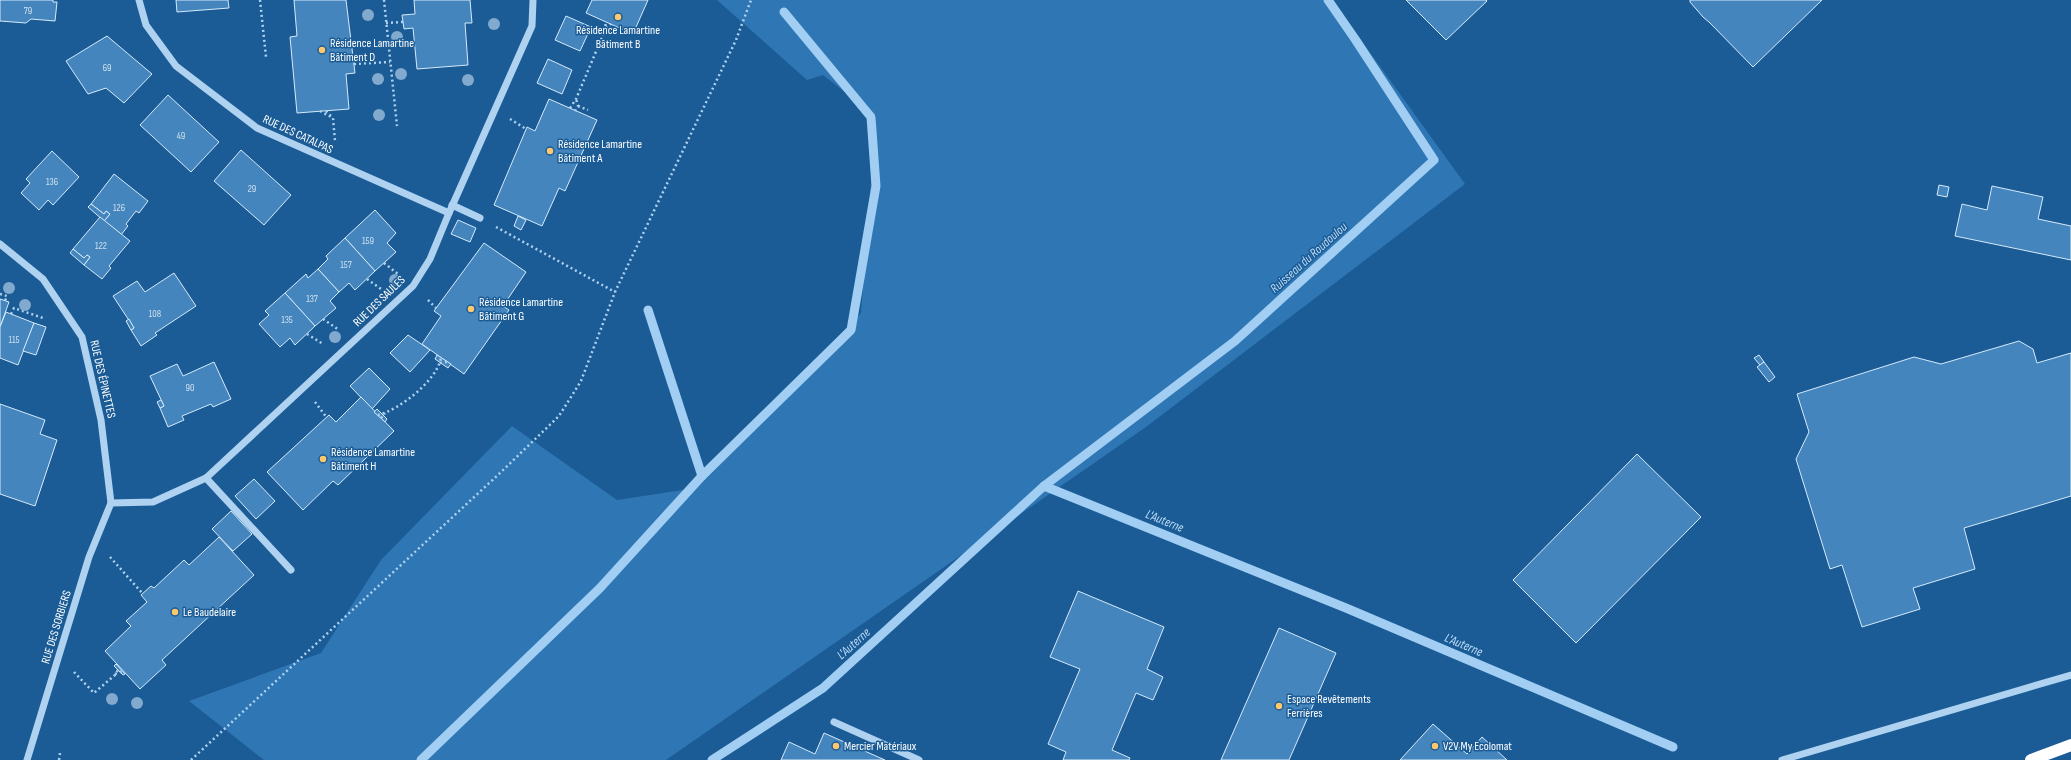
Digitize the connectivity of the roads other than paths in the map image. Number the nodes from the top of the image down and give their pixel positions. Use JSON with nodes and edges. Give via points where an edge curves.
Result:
{"nodes":[{"id":1,"x":138,"y":0,"type":"edge"},
{"id":2,"x":533,"y":0,"type":"edge"},
{"id":3,"x":452,"y":205,"type":"junction"},
{"id":4,"x":448,"y":213,"type":"junction"},
{"id":5,"x":480,"y":218,"type":"road end"},
{"id":6,"x":0,"y":244,"type":"edge"},
{"id":7,"x":206,"y":478,"type":"junction"},
{"id":8,"x":111,"y":503,"type":"junction"},
{"id":9,"x":291,"y":570,"type":"dead end"},
{"id":10,"x":2071,"y":675,"type":"edge"},
{"id":11,"x":834,"y":722,"type":"dead end"},
{"id":12,"x":2071,"y":745,"type":"edge"},
{"id":13,"x":27,"y":760,"type":"edge"},
{"id":14,"x":918,"y":760,"type":"edge"},
{"id":15,"x":1782,"y":760,"type":"edge"},
{"id":16,"x":2031,"y":760,"type":"edge"}],
"edges":[{"from":1,"to":4,"type":"street","name":"RUE DES CATALPAS","via":[[146,24],[176,66],[257,128]]},
{"from":2,"to":3,"type":"street","name":"RUE DES SAULES","via":[[532,26]]},
{"from":3,"to":4,"type":"street","name":"RUE DES SAULES"},
{"from":3,"to":5,"type":"street"},
{"from":4,"to":7,"type":"street","name":"RUE DES SAULES","via":[[430,259],[413,286]]},
{"from":6,"to":8,"type":"street","name":"RUE DES ÉPINETTES","via":[[43,279],[82,337],[101,420]]},
{"from":7,"to":8,"type":"street","name":"RUE DES SAULES","via":[[152,502]]},
{"from":7,"to":9,"type":"street"},
{"from":8,"to":13,"type":"street","name":"RUE DES SORBIERS","via":[[88,557]]},
{"from":10,"to":15,"type":"street"},
{"from":11,"to":14,"type":"street"},
{"from":12,"to":16,"type":"highway"}]}
